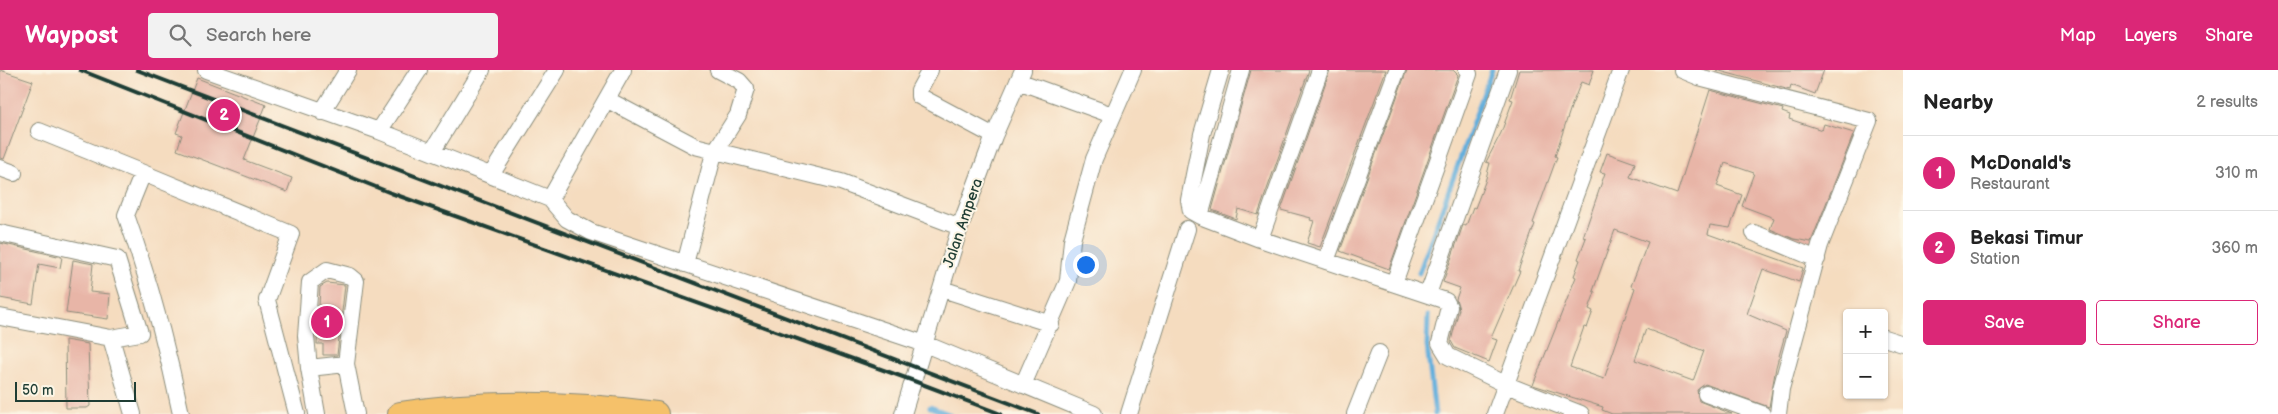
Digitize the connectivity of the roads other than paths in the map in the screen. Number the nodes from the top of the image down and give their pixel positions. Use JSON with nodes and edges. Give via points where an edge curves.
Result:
{"nodes":[{"id":1,"x":206,"y":70,"type":"edge"},
{"id":2,"x":348,"y":70,"type":"edge"},
{"id":3,"x":419,"y":70,"type":"edge"},
{"id":4,"x":482,"y":70,"type":"edge"},
{"id":5,"x":557,"y":70,"type":"edge"},
{"id":6,"x":718,"y":70,"type":"edge"},
{"id":7,"x":930,"y":70,"type":"edge"},
{"id":8,"x":1133,"y":70,"type":"edge"},
{"id":9,"x":1221,"y":70,"type":"edge"},
{"id":10,"x":1240,"y":70,"type":"edge"},
{"id":11,"x":1320,"y":70,"type":"edge"},
{"id":12,"x":1397,"y":70,"type":"edge"},
{"id":13,"x":1467,"y":70,"type":"edge"},
{"id":14,"x":1508,"y":70,"type":"edge"},
{"id":15,"x":1622,"y":70,"type":"edge"},
{"id":16,"x":1682,"y":70,"type":"edge"},
{"id":17,"x":619,"y":71,"type":"edge"},
{"id":18,"x":1020,"y":75,"type":"edge"},
{"id":19,"x":608,"y":100,"type":"junction"},
{"id":20,"x":322,"y":112,"type":"junction"},
{"id":21,"x":1112,"y":115,"type":"junction"},
{"id":22,"x":379,"y":131,"type":"junction"},
{"id":23,"x":39,"y":132,"type":"dead end"},
{"id":24,"x":994,"y":136,"type":"junction"},
{"id":25,"x":432,"y":152,"type":"junction"},
{"id":26,"x":714,"y":153,"type":"junction"},
{"id":27,"x":142,"y":173,"type":"junction"},
{"id":28,"x":491,"y":175,"type":"junction"},
{"id":29,"x":550,"y":199,"type":"junction"},
{"id":30,"x":1200,"y":216,"type":"junction"},
{"id":31,"x":0,"y":226,"type":"edge"},
{"id":32,"x":960,"y":227,"type":"junction"},
{"id":33,"x":1188,"y":229,"type":"dead end"},
{"id":34,"x":1754,"y":233,"type":"dead end"},
{"id":35,"x":0,"y":234,"type":"edge"},
{"id":36,"x":1260,"y":239,"type":"junction"},
{"id":37,"x":44,"y":243,"type":"junction"},
{"id":38,"x":1817,"y":259,"type":"junction"},
{"id":39,"x":1326,"y":261,"type":"junction"},
{"id":40,"x":685,"y":264,"type":"junction"},
{"id":41,"x":1394,"y":283,"type":"junction"},
{"id":42,"x":942,"y":289,"type":"junction"},
{"id":43,"x":1428,"y":294,"type":"junction"},
{"id":44,"x":0,"y":317,"type":"edge"},
{"id":45,"x":1051,"y":324,"type":"junction"},
{"id":46,"x":111,"y":338,"type":"junction"},
{"id":47,"x":1888,"y":339,"type":"edge"},
{"id":48,"x":925,"y":344,"type":"junction"},
{"id":49,"x":1903,"y":344,"type":"edge"},
{"id":50,"x":1379,"y":353,"type":"dead end"},
{"id":51,"x":346,"y":364,"type":"junction"},
{"id":52,"x":309,"y":368,"type":"junction"},
{"id":53,"x":1024,"y":385,"type":"junction"},
{"id":54,"x":1507,"y":385,"type":"junction"},
{"id":55,"x":1706,"y":394,"type":"dead end"},
{"id":56,"x":133,"y":414,"type":"edge"},
{"id":57,"x":181,"y":414,"type":"edge"},
{"id":58,"x":297,"y":414,"type":"edge"},
{"id":59,"x":317,"y":414,"type":"edge"},
{"id":60,"x":356,"y":414,"type":"edge"},
{"id":61,"x":400,"y":414,"type":"edge"},
{"id":62,"x":656,"y":414,"type":"edge"},
{"id":63,"x":903,"y":414,"type":"edge"},
{"id":64,"x":1094,"y":414,"type":"edge"},
{"id":65,"x":1129,"y":414,"type":"edge"},
{"id":66,"x":1355,"y":414,"type":"edge"},
{"id":67,"x":1494,"y":414,"type":"edge"},
{"id":68,"x":1581,"y":414,"type":"edge"},
{"id":69,"x":1762,"y":414,"type":"edge"},
{"id":70,"x":1776,"y":414,"type":"edge"}],
"edges":[{"from":1,"to":20,"type":"street"},
{"from":2,"to":20,"type":"street"},
{"from":3,"to":22,"type":"street"},
{"from":4,"to":25,"type":"street"},
{"from":5,"to":28,"type":"street"},
{"from":6,"to":26,"type":"street","via":[[739,81],[746,89],[738,115]]},
{"from":7,"to":24,"type":"street","via":[[919,96]]},
{"from":8,"to":21,"type":"street"},
{"from":9,"to":30,"type":"street","via":[[1202,134],[1189,200],[1191,211]]},
{"from":10,"to":30,"type":"street"},
{"from":11,"to":36,"type":"street"},
{"from":12,"to":39,"type":"street"},
{"from":13,"to":41,"type":"street","via":[[1469,74]]},
{"from":14,"to":43,"type":"street"},
{"from":15,"to":54,"type":"street"},
{"from":16,"to":38,"type":"street","via":[[1868,121]]},
{"from":17,"to":19,"type":"street"},
{"from":18,"to":21,"type":"street"},
{"from":18,"to":24,"type":"street","name":"Jalan Ampera"},
{"from":19,"to":26,"type":"street"},
{"from":19,"to":29,"type":"street"},
{"from":20,"to":22,"type":"street"},
{"from":21,"to":45,"type":"street","via":[[1094,160],[1072,240],[1068,281]]},
{"from":22,"to":25,"type":"street"},
{"from":23,"to":27,"type":"street"},
{"from":24,"to":32,"type":"street","name":"Jalan Ampera"},
{"from":25,"to":28,"type":"street"},
{"from":26,"to":32,"type":"street","via":[[841,182]]},
{"from":26,"to":40,"type":"street"},
{"from":27,"to":57,"type":"street","via":[[126,215],[146,271]]},
{"from":27,"to":58,"type":"street","via":[[291,234],[267,300]]},
{"from":28,"to":29,"type":"street"},
{"from":29,"to":40,"type":"street","via":[[567,219],[591,232]]},
{"from":30,"to":36,"type":"street"},
{"from":31,"to":37,"type":"street"},
{"from":32,"to":42,"type":"street","name":"Jalan Ampera"},
{"from":33,"to":65,"type":"street"},
{"from":34,"to":38,"type":"street"},
{"from":35,"to":37,"type":"street"},
{"from":36,"to":39,"type":"street"},
{"from":37,"to":46,"type":"street","via":[[117,259],[140,333]]},
{"from":38,"to":70,"type":"street"},
{"from":39,"to":41,"type":"street"},
{"from":40,"to":48,"type":"street"},
{"from":41,"to":43,"type":"street"},
{"from":42,"to":45,"type":"street"},
{"from":42,"to":48,"type":"street","name":"Jalan Ampera"},
{"from":43,"to":54,"type":"street","via":[[1448,303],[1440,342],[1448,356]]},
{"from":44,"to":46,"type":"street"},
{"from":45,"to":53,"type":"street"},
{"from":46,"to":56,"type":"street"},
{"from":47,"to":49,"type":"street"},
{"from":48,"to":53,"type":"street"},
{"from":48,"to":63,"type":"street","name":"Jalan Ampera"},
{"from":50,"to":66,"type":"street"},
{"from":51,"to":52,"type":"street"},
{"from":51,"to":52,"type":"street","via":[[356,281],[350,276],[327,270],[310,282],[306,336]]},
{"from":51,"to":60,"type":"street"},
{"from":52,"to":59,"type":"street"},
{"from":53,"to":64,"type":"street"},
{"from":54,"to":67,"type":"street"},
{"from":54,"to":68,"type":"street"},
{"from":55,"to":69,"type":"street"},
{"from":61,"to":62,"type":"highway","via":[[491,406],[565,407]]}]}
